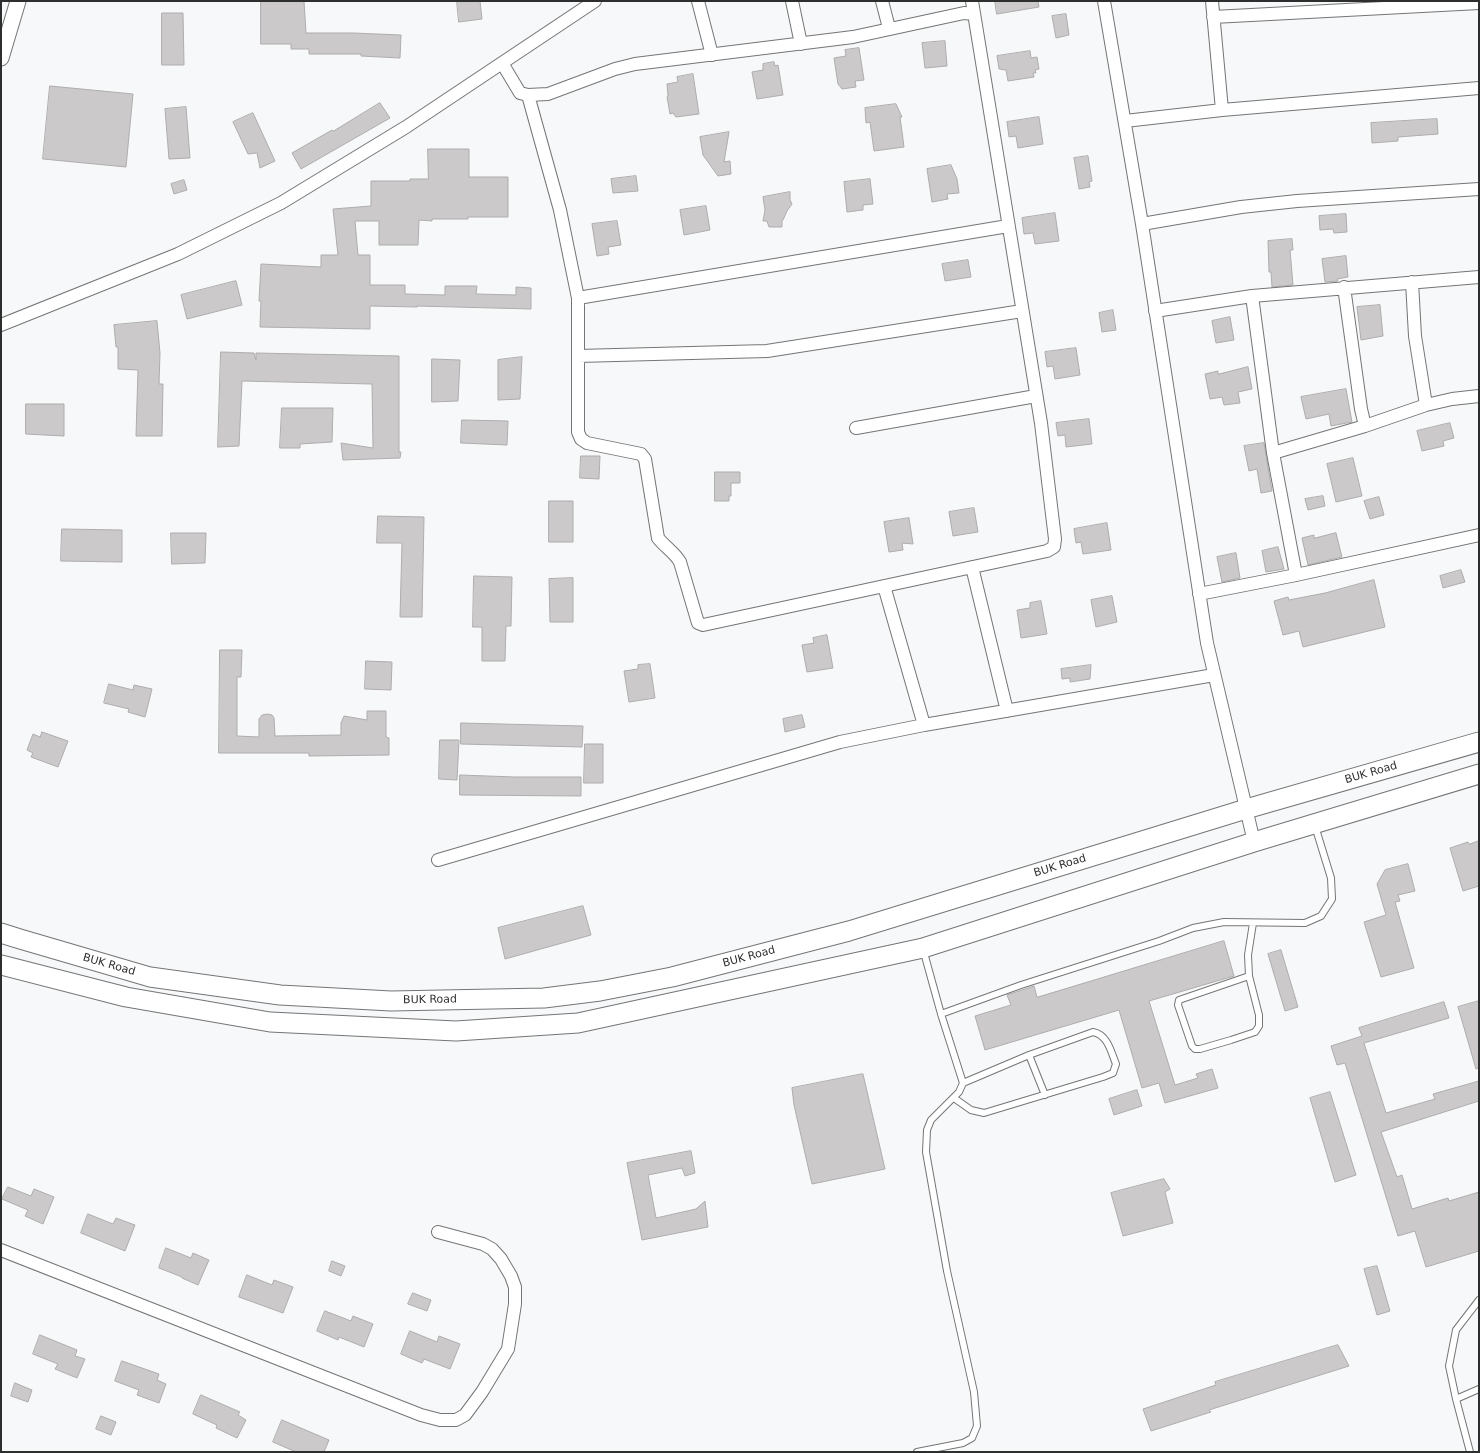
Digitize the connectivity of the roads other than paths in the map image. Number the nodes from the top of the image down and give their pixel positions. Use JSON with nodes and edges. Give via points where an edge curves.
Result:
{"nodes":[{"id":1,"x":18,"y":1,"type":"edge"},
{"id":2,"x":594,"y":1,"type":"edge"},
{"id":3,"x":698,"y":1,"type":"edge"},
{"id":4,"x":792,"y":1,"type":"edge"},
{"id":5,"x":882,"y":1,"type":"edge"},
{"id":6,"x":972,"y":1,"type":"edge"},
{"id":7,"x":1104,"y":1,"type":"edge"},
{"id":8,"x":1212,"y":1,"type":"edge"},
{"id":9,"x":1462,"y":2,"type":"edge"},
{"id":10,"x":1479,"y":3,"type":"edge"},
{"id":11,"x":974,"y":14,"type":"junction"},
{"id":12,"x":1213,"y":17,"type":"junction"},
{"id":13,"x":889,"y":28,"type":"junction"},
{"id":14,"x":801,"y":44,"type":"junction"},
{"id":15,"x":712,"y":55,"type":"junction"},
{"id":16,"x":1,"y":58,"type":"edge"},
{"id":17,"x":502,"y":62,"type":"junction"},
{"id":18,"x":1479,"y":88,"type":"edge"},
{"id":19,"x":528,"y":95,"type":"junction"},
{"id":20,"x":1222,"y":110,"type":"junction"},
{"id":21,"x":1125,"y":121,"type":"junction"},
{"id":22,"x":1479,"y":189,"type":"edge"},
{"id":23,"x":1142,"y":224,"type":"junction"},
{"id":24,"x":1008,"y":226,"type":"junction"},
{"id":25,"x":1479,"y":277,"type":"edge"},
{"id":26,"x":1412,"y":282,"type":"junction"},
{"id":27,"x":1344,"y":288,"type":"junction"},
{"id":28,"x":1252,"y":296,"type":"junction"},
{"id":29,"x":578,"y":298,"type":"junction"},
{"id":30,"x":1022,"y":311,"type":"junction"},
{"id":31,"x":1154,"y":311,"type":"junction"},
{"id":32,"x":1,"y":325,"type":"edge"},
{"id":33,"x":578,"y":356,"type":"junction"},
{"id":34,"x":1036,"y":396,"type":"junction"},
{"id":35,"x":1479,"y":396,"type":"edge"},
{"id":36,"x":1426,"y":405,"type":"junction"},
{"id":37,"x":1365,"y":426,"type":"junction"},
{"id":38,"x":856,"y":428,"type":"dead end"},
{"id":39,"x":1273,"y":453,"type":"junction"},
{"id":40,"x":1479,"y":535,"type":"edge"},
{"id":41,"x":972,"y":567,"type":"junction"},
{"id":42,"x":1296,"y":575,"type":"junction"},
{"id":43,"x":884,"y":586,"type":"junction"},
{"id":44,"x":1199,"y":594,"type":"junction"},
{"id":45,"x":1214,"y":675,"type":"junction"},
{"id":46,"x":1007,"y":711,"type":"junction"},
{"id":47,"x":924,"y":726,"type":"junction"},
{"id":48,"x":1479,"y":742,"type":"edge"},
{"id":49,"x":1479,"y":774,"type":"edge"},
{"id":50,"x":1246,"y":809,"type":"junction"},
{"id":51,"x":1314,"y":823,"type":"junction"},
{"id":52,"x":1254,"y":842,"type":"junction"},
{"id":53,"x":438,"y":860,"type":"dead end"},
{"id":54,"x":1253,"y":923,"type":"junction"},
{"id":55,"x":1,"y":933,"type":"edge"},
{"id":56,"x":923,"y":948,"type":"junction"},
{"id":57,"x":1,"y":965,"type":"edge"},
{"id":58,"x":1249,"y":976,"type":"junction"},
{"id":59,"x":941,"y":1014,"type":"junction"},
{"id":60,"x":1029,"y":1055,"type":"junction"},
{"id":61,"x":963,"y":1083,"type":"junction"},
{"id":62,"x":1045,"y":1095,"type":"junction"},
{"id":63,"x":954,"y":1098,"type":"junction"},
{"id":64,"x":438,"y":1232,"type":"dead end"},
{"id":65,"x":1,"y":1250,"type":"edge"},
{"id":66,"x":1479,"y":1300,"type":"edge"},
{"id":67,"x":1479,"y":1390,"type":"edge"},
{"id":68,"x":1456,"y":1399,"type":"junction"},
{"id":69,"x":917,"y":1452,"type":"edge"},
{"id":70,"x":1470,"y":1452,"type":"edge"}],
"edges":[{"from":1,"to":16,"type":"street"},
{"from":2,"to":17,"type":"street"},
{"from":3,"to":15,"type":"street"},
{"from":4,"to":14,"type":"street"},
{"from":5,"to":13,"type":"street"},
{"from":6,"to":11,"type":"street"},
{"from":7,"to":21,"type":"street"},
{"from":8,"to":12,"type":"street"},
{"from":9,"to":10,"type":"street"},
{"from":9,"to":12,"type":"street"},
{"from":11,"to":13,"type":"street","via":[[964,13]]},
{"from":11,"to":24,"type":"street"},
{"from":12,"to":20,"type":"street"},
{"from":13,"to":14,"type":"street","via":[[853,37]]},
{"from":14,"to":15,"type":"street"},
{"from":15,"to":19,"type":"street","via":[[634,64],[548,94]]},
{"from":17,"to":19,"type":"street","via":[[520,93]]},
{"from":17,"to":32,"type":"street","via":[[406,127],[281,202],[178,254]]},
{"from":18,"to":20,"type":"street"},
{"from":19,"to":29,"type":"street","via":[[560,210]]},
{"from":20,"to":21,"type":"street"},
{"from":21,"to":23,"type":"street"},
{"from":22,"to":23,"type":"street","via":[[1297,201],[1241,207]]},
{"from":23,"to":31,"type":"street"},
{"from":24,"to":29,"type":"street"},
{"from":24,"to":30,"type":"street"},
{"from":25,"to":26,"type":"street"},
{"from":26,"to":27,"type":"street"},
{"from":26,"to":36,"type":"street","via":[[1415,336]]},
{"from":27,"to":28,"type":"street"},
{"from":27,"to":37,"type":"street"},
{"from":28,"to":31,"type":"street"},
{"from":28,"to":39,"type":"street"},
{"from":29,"to":33,"type":"street"},
{"from":30,"to":33,"type":"street","via":[[768,351]]},
{"from":30,"to":34,"type":"street"},
{"from":31,"to":44,"type":"street"},
{"from":33,"to":43,"type":"street","via":[[578,432],[581,439],[587,443],[641,454],[645,459],[658,538],[680,562],[698,623],[703,625]]},
{"from":34,"to":38,"type":"street"},
{"from":34,"to":41,"type":"street","via":[[1056,539],[1054,547],[1047,551]]},
{"from":35,"to":36,"type":"street"},
{"from":36,"to":37,"type":"street"},
{"from":37,"to":39,"type":"street"},
{"from":39,"to":42,"type":"street"},
{"from":40,"to":42,"type":"street"},
{"from":41,"to":43,"type":"street"},
{"from":41,"to":46,"type":"street"},
{"from":42,"to":44,"type":"street"},
{"from":43,"to":47,"type":"street"},
{"from":44,"to":45,"type":"street"},
{"from":45,"to":46,"type":"street"},
{"from":45,"to":50,"type":"street"},
{"from":46,"to":47,"type":"street"},
{"from":47,"to":53,"type":"street","via":[[840,742]]},
{"from":48,"to":50,"type":"main road","name":"BUK Road"},
{"from":49,"to":51,"type":"main road"},
{"from":50,"to":52,"type":"street"},
{"from":50,"to":55,"type":"main road","name":"BUK Road","via":[[849,931],[672,978],[600,992],[544,998],[391,1001],[280,995],[150,976]]},
{"from":51,"to":52,"type":"main road"},
{"from":51,"to":54,"type":"lane","via":[[1331,878],[1332,899],[1321,916],[1305,923]]},
{"from":52,"to":56,"type":"main road"},
{"from":54,"to":58,"type":"lane","via":[[1248,955]]},
{"from":54,"to":59,"type":"lane","via":[[1224,922],[1193,928]]},
{"from":56,"to":57,"type":"main road","via":[[578,1023],[456,1031],[270,1022],[126,997]]},
{"from":56,"to":59,"type":"lane"},
{"from":58,"to":58,"type":"lane","via":[[1179,1000],[1178,1004],[1195,1049],[1255,1032],[1259,1015]]},
{"from":59,"to":61,"type":"lane"},
{"from":60,"to":61,"type":"lane"},
{"from":60,"to":62,"type":"lane"},
{"from":60,"to":62,"type":"lane","via":[[1093,1032],[1103,1036],[1108,1044],[1116,1064],[1113,1073]]},
{"from":61,"to":63,"type":"lane"},
{"from":62,"to":63,"type":"lane","via":[[984,1113],[971,1110]]},
{"from":63,"to":69,"type":"lane","via":[[931,1120],[926,1130],[926,1152],[947,1271],[974,1392],[977,1426],[972,1438],[963,1443]]},
{"from":64,"to":65,"type":"street","via":[[483,1244],[492,1249],[501,1259],[515,1287],[508,1349],[465,1416],[456,1420],[440,1420],[422,1415]]},
{"from":66,"to":68,"type":"lane","via":[[1456,1330],[1449,1366]]},
{"from":67,"to":68,"type":"lane"},
{"from":68,"to":70,"type":"lane"}]}
